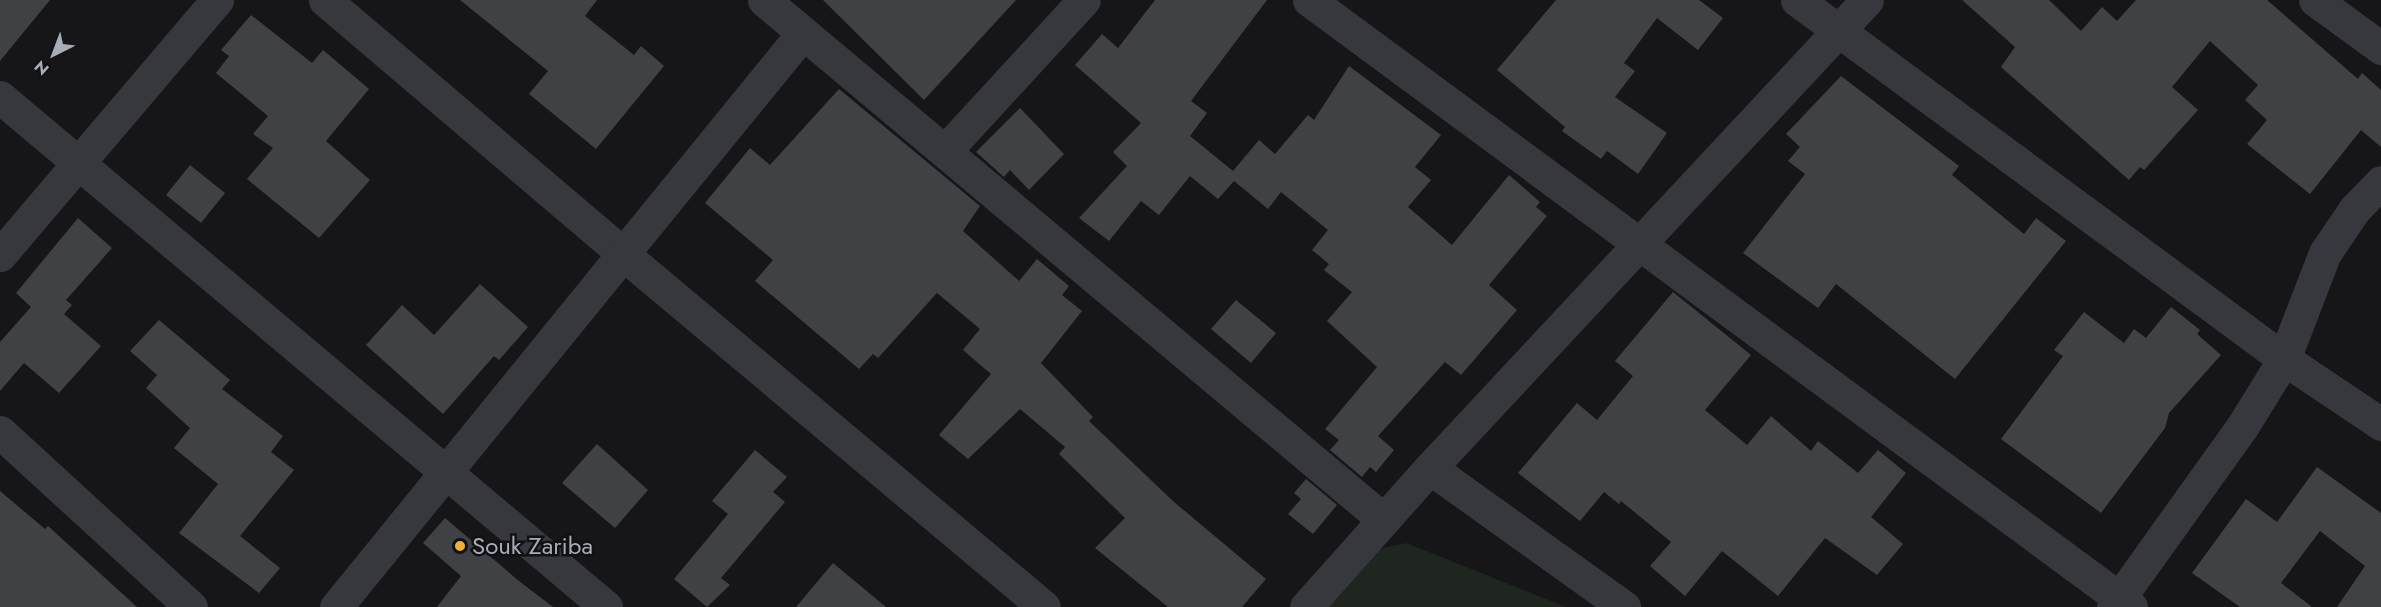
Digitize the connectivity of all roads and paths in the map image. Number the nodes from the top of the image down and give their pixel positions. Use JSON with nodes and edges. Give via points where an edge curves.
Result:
{"nodes":[{"id":1,"x":217,"y":0,"type":"edge"},
{"id":2,"x":325,"y":0,"type":"edge"},
{"id":3,"x":764,"y":0,"type":"edge"},
{"id":4,"x":1084,"y":0,"type":"edge"},
{"id":5,"x":1310,"y":0,"type":"edge"},
{"id":6,"x":1797,"y":0,"type":"edge"},
{"id":7,"x":1867,"y":0,"type":"edge"},
{"id":8,"x":2314,"y":0,"type":"edge"},
{"id":9,"x":1839,"y":32,"type":"junction"},
{"id":10,"x":803,"y":33,"type":"junction"},
{"id":11,"x":2381,"y":48,"type":"edge"},
{"id":12,"x":0,"y":97,"type":"edge"},
{"id":13,"x":945,"y":151,"type":"junction"},
{"id":14,"x":79,"y":164,"type":"junction"},
{"id":15,"x":2381,"y":182,"type":"edge"},
{"id":16,"x":1644,"y":243,"type":"junction"},
{"id":17,"x":623,"y":254,"type":"junction"},
{"id":18,"x":0,"y":255,"type":"edge"},
{"id":19,"x":2284,"y":359,"type":"junction"},
{"id":20,"x":2381,"y":424,"type":"edge"},
{"id":21,"x":0,"y":432,"type":"edge"},
{"id":22,"x":1430,"y":468,"type":"junction"},
{"id":23,"x":447,"y":473,"type":"junction"},
{"id":24,"x":1384,"y":520,"type":"junction"},
{"id":25,"x":2121,"y":604,"type":"edge"},
{"id":26,"x":191,"y":607,"type":"edge"},
{"id":27,"x":336,"y":607,"type":"edge"},
{"id":28,"x":606,"y":607,"type":"edge"},
{"id":29,"x":1044,"y":607,"type":"edge"},
{"id":30,"x":1306,"y":607,"type":"edge"},
{"id":31,"x":1624,"y":607,"type":"edge"}],
"edges":[{"from":1,"to":14,"type":"street"},
{"from":2,"to":17,"type":"street"},
{"from":3,"to":10,"type":"street"},
{"from":4,"to":13,"type":"street"},
{"from":5,"to":16,"type":"street"},
{"from":6,"to":9,"type":"street"},
{"from":7,"to":9,"type":"street"},
{"from":8,"to":11,"type":"street"},
{"from":9,"to":16,"type":"street"},
{"from":9,"to":19,"type":"street"},
{"from":10,"to":13,"type":"street"},
{"from":10,"to":17,"type":"street"},
{"from":12,"to":14,"type":"street"},
{"from":13,"to":24,"type":"street"},
{"from":14,"to":18,"type":"street"},
{"from":14,"to":23,"type":"street"},
{"from":15,"to":19,"type":"street","via":[[2354,210],[2325,253]]},
{"from":16,"to":22,"type":"street"},
{"from":16,"to":25,"type":"street"},
{"from":17,"to":23,"type":"street"},
{"from":17,"to":29,"type":"street"},
{"from":19,"to":20,"type":"street"},
{"from":19,"to":25,"type":"street"},
{"from":21,"to":26,"type":"street"},
{"from":22,"to":24,"type":"street"},
{"from":22,"to":31,"type":"street"},
{"from":23,"to":27,"type":"street"},
{"from":23,"to":28,"type":"street"},
{"from":24,"to":30,"type":"street"}]}
